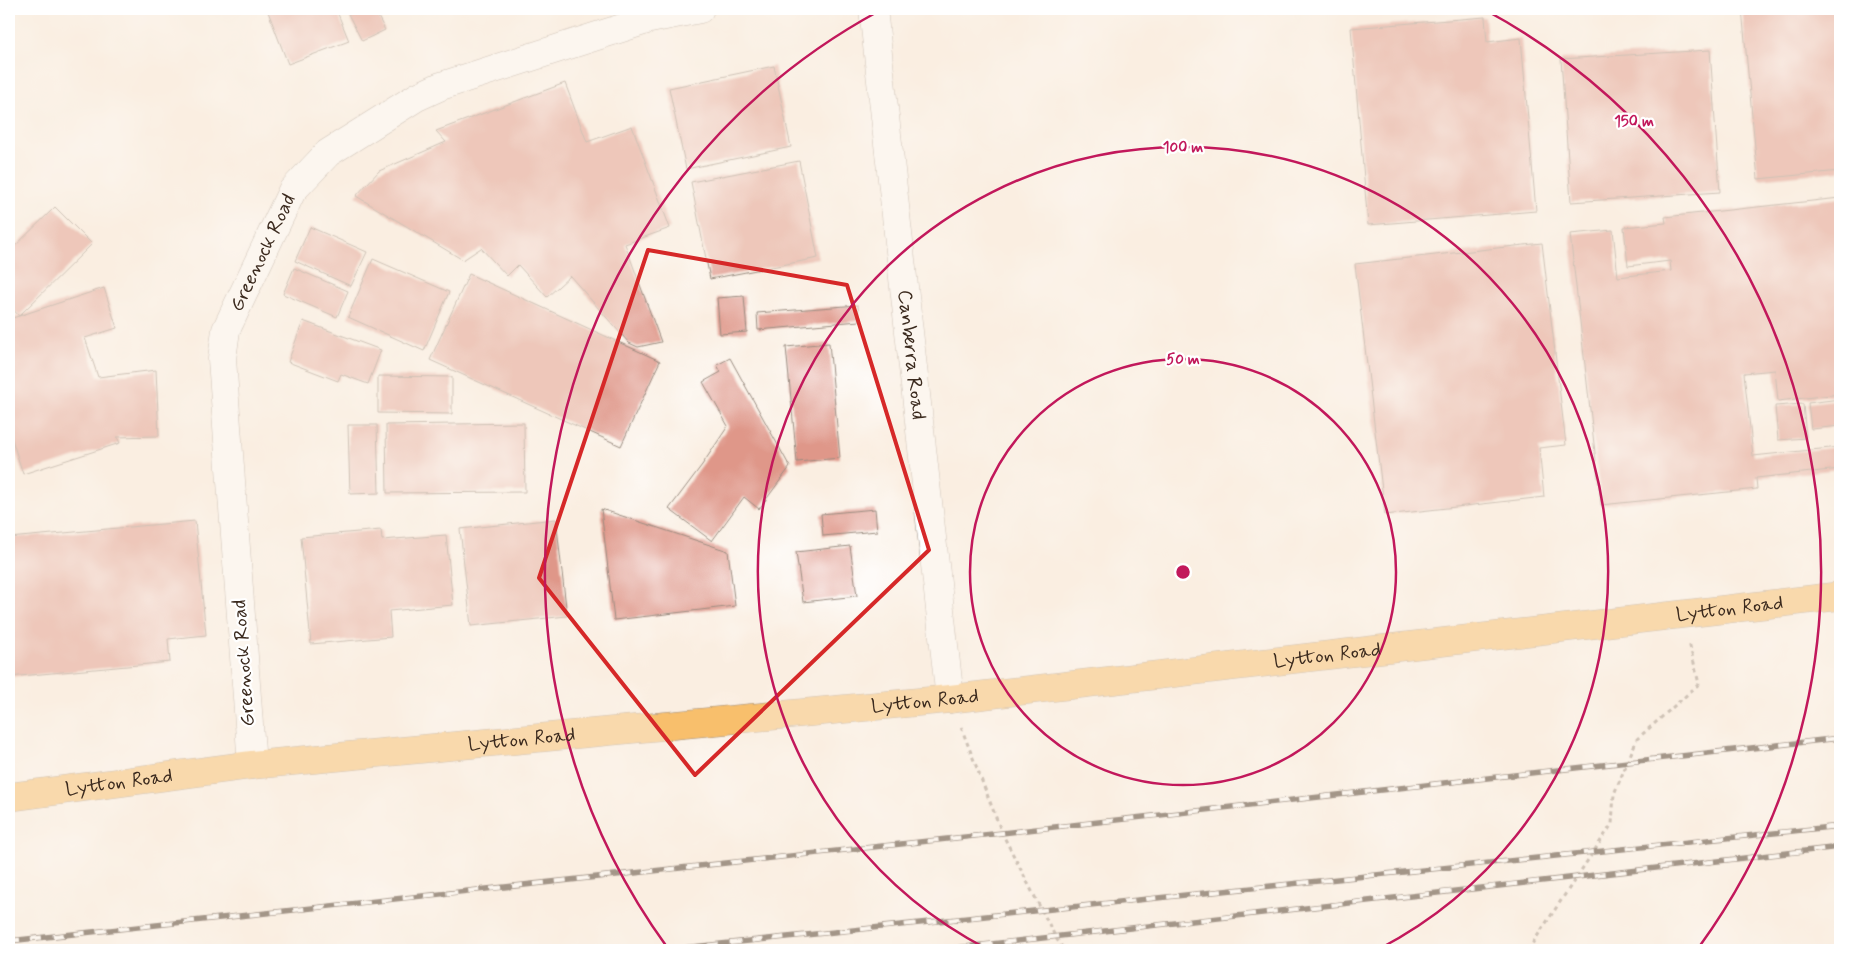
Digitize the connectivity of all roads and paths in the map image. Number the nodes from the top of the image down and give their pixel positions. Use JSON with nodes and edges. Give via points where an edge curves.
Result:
{"nodes":[{"id":1,"x":700,"y":9,"type":"edge"},
{"id":2,"x":873,"y":9,"type":"edge"},
{"id":3,"x":1840,"y":596,"type":"edge"},
{"id":4,"x":1682,"y":614,"type":"junction"},
{"id":5,"x":950,"y":699,"type":"junction"},
{"id":6,"x":252,"y":766,"type":"junction"},
{"id":7,"x":9,"y":796,"type":"edge"},
{"id":8,"x":1064,"y":950,"type":"edge"},
{"id":9,"x":1528,"y":950,"type":"edge"}],
"edges":[{"from":1,"to":6,"type":"street","name":"Greenock Road","via":[[650,19],[440,86],[417,97],[328,154],[292,191],[226,330],[222,359]]},
{"from":2,"to":5,"type":"street","name":"Canberra Road"},
{"from":3,"to":4,"type":"main road","name":"Lytton Road"},
{"from":4,"to":5,"type":"main road","name":"Lytton Road"},
{"from":4,"to":9,"type":"path","via":[[1699,684],[1637,738],[1614,794],[1612,824]]},
{"from":5,"to":6,"type":"main road","name":"Lytton Road"},
{"from":5,"to":8,"type":"path","via":[[1002,833]]},
{"from":6,"to":7,"type":"main road","name":"Lytton Road"}]}
